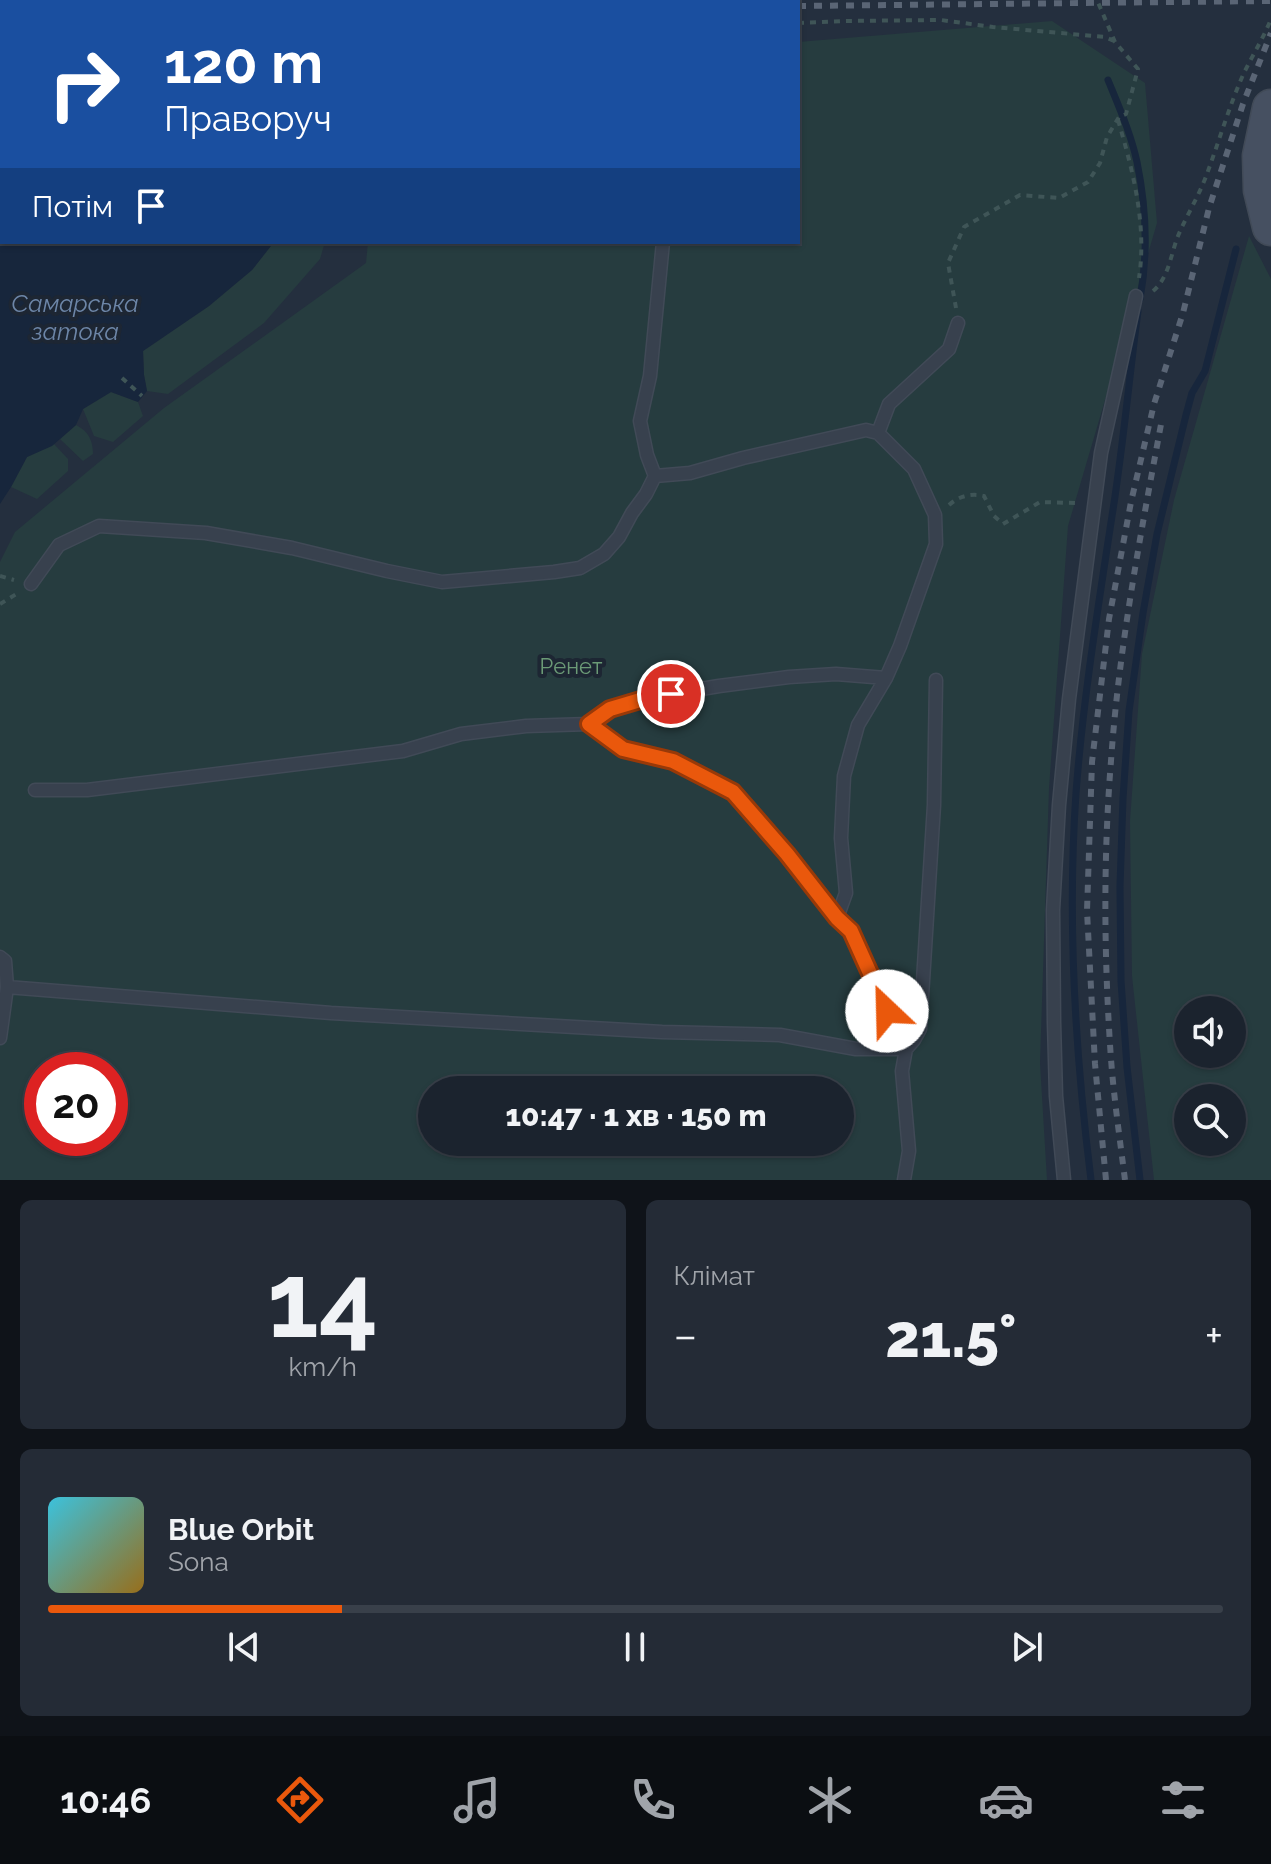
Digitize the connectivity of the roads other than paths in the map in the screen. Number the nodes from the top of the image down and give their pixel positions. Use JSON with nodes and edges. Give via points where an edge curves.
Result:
{"nodes":[{"id":1,"x":1271,"y":108,"type":"edge"},
{"id":2,"x":1271,"y":227,"type":"edge"},
{"id":3,"x":663,"y":244,"type":"edge"},
{"id":4,"x":1141,"y":297,"type":"road end"},
{"id":5,"x":958,"y":323,"type":"road end"},
{"id":6,"x":878,"y":433,"type":"junction"},
{"id":7,"x":655,"y":476,"type":"junction"},
{"id":8,"x":31,"y":584,"type":"dead end"},
{"id":9,"x":886,"y":678,"type":"junction"},
{"id":10,"x":936,"y":680,"type":"dead end"},
{"id":11,"x":589,"y":724,"type":"junction"},
{"id":12,"x":35,"y":790,"type":"dead end"},
{"id":13,"x":837,"y":918,"type":"junction"},
{"id":14,"x":0,"y":957,"type":"edge"},
{"id":15,"x":7,"y":987,"type":"junction"},
{"id":16,"x":0,"y":1038,"type":"edge"},
{"id":17,"x":906,"y":1049,"type":"junction"},
{"id":18,"x":904,"y":1180,"type":"edge"},
{"id":19,"x":1064,"y":1180,"type":"edge"}],
"edges":[{"from":1,"to":2,"type":"street","via":[[1261,156]]},
{"from":3,"to":7,"type":"lane","via":[[650,376],[640,421]]},
{"from":4,"to":19,"type":"lane","via":[[1101,453],[1069,699],[1053,910],[1056,1096]]},
{"from":5,"to":6,"type":"lane","via":[[949,349],[889,404]]},
{"from":6,"to":7,"type":"lane","via":[[866,430],[690,473]]},
{"from":6,"to":9,"type":"lane","via":[[914,469],[935,515],[936,544]]},
{"from":7,"to":8,"type":"lane","via":[[619,537],[580,568],[442,582],[206,533],[99,526],[59,545]]},
{"from":9,"to":11,"type":"lane","via":[[836,674],[719,686],[647,698],[610,709]]},
{"from":9,"to":13,"type":"lane","via":[[858,725],[844,776],[841,838],[846,893]]},
{"from":10,"to":17,"type":"lane","via":[[920,1029]]},
{"from":11,"to":12,"type":"lane","via":[[461,734],[403,751],[87,790]]},
{"from":11,"to":13,"type":"lane","via":[[623,749],[673,761],[733,792]]},
{"from":13,"to":17,"type":"lane","via":[[851,931]]},
{"from":14,"to":15,"type":"lane"},
{"from":15,"to":16,"type":"lane"},
{"from":15,"to":17,"type":"lane","via":[[331,1013],[780,1035],[856,1049]]},
{"from":17,"to":18,"type":"lane","via":[[902,1071],[909,1151]]}]}
